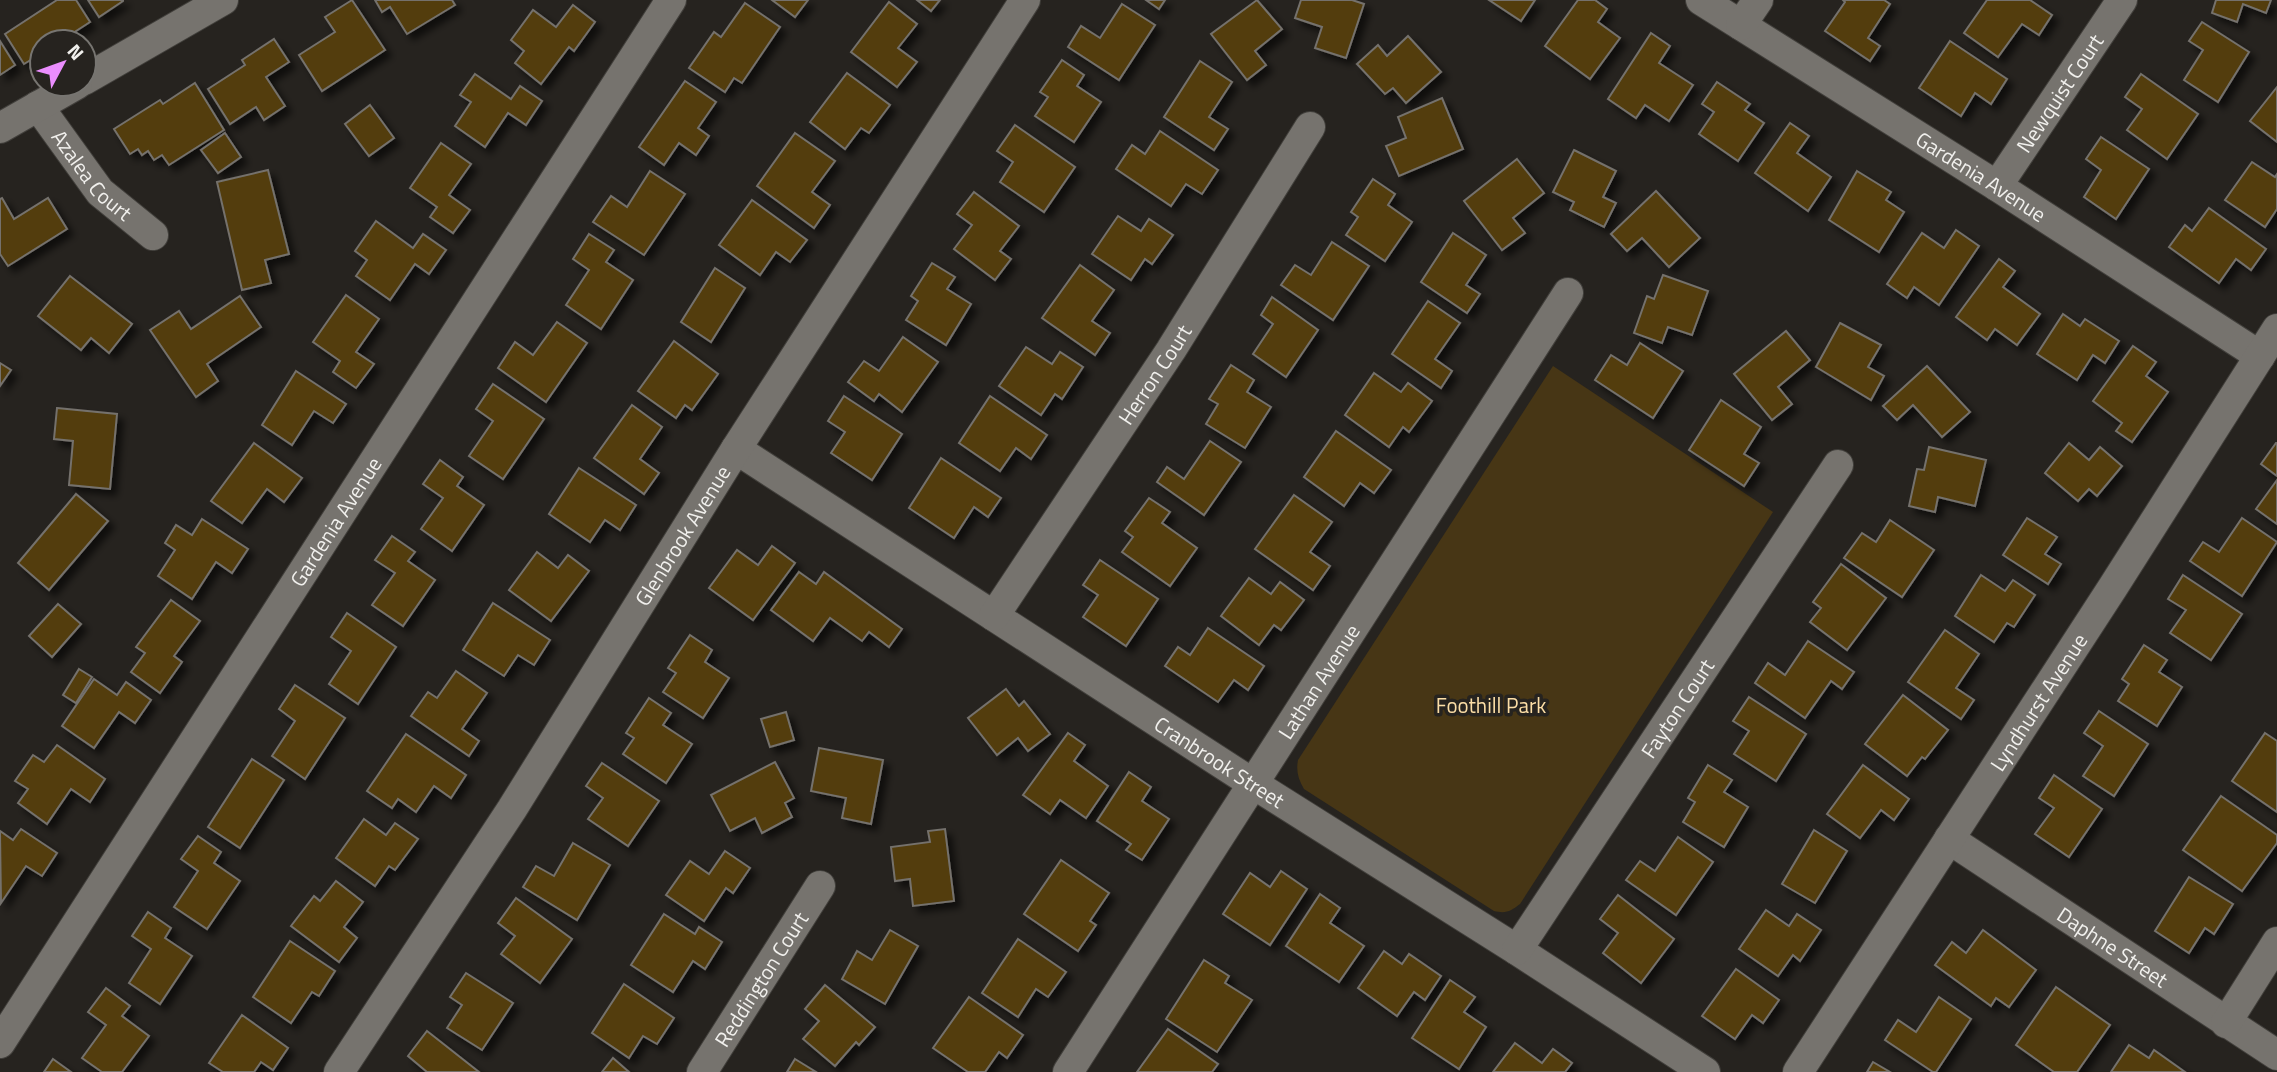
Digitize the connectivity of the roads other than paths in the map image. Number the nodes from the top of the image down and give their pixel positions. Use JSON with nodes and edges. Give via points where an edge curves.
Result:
{"nodes":[{"id":1,"x":223,"y":0,"type":"edge"},
{"id":2,"x":671,"y":0,"type":"edge"},
{"id":3,"x":1025,"y":0,"type":"edge"},
{"id":4,"x":1701,"y":0,"type":"edge"},
{"id":5,"x":1758,"y":0,"type":"edge"},
{"id":6,"x":2122,"y":0,"type":"edge"},
{"id":7,"x":1741,"y":26,"type":"junction"},
{"id":8,"x":98,"y":72,"type":"edge"},
{"id":9,"x":52,"y":98,"type":"edge"},
{"id":10,"x":38,"y":106,"type":"junction"},
{"id":11,"x":1310,"y":127,"type":"dead end"},
{"id":12,"x":0,"y":128,"type":"edge"},
{"id":13,"x":1997,"y":186,"type":"junction"},
{"id":14,"x":153,"y":235,"type":"dead end"},
{"id":15,"x":1568,"y":293,"type":"dead end"},
{"id":16,"x":2277,"y":329,"type":"edge"},
{"id":17,"x":2260,"y":356,"type":"junction"},
{"id":18,"x":736,"y":449,"type":"junction"},
{"id":19,"x":1838,"y":465,"type":"dead end"},
{"id":20,"x":994,"y":616,"type":"junction"},
{"id":21,"x":1252,"y":783,"type":"junction"},
{"id":22,"x":1949,"y":839,"type":"junction"},
{"id":23,"x":820,"y":886,"type":"dead end"},
{"id":24,"x":2277,"y":942,"type":"edge"},
{"id":25,"x":1517,"y":950,"type":"junction"},
{"id":26,"x":2226,"y":1023,"type":"junction"},
{"id":27,"x":0,"y":1043,"type":"edge"},
{"id":28,"x":2277,"y":1055,"type":"edge"},
{"id":29,"x":339,"y":1072,"type":"edge"},
{"id":30,"x":702,"y":1072,"type":"edge"},
{"id":31,"x":1068,"y":1072,"type":"edge"},
{"id":32,"x":1706,"y":1072,"type":"edge"},
{"id":33,"x":1798,"y":1072,"type":"edge"}],
"edges":[{"from":1,"to":8,"type":"street"},
{"from":2,"to":27,"type":"street","name":"Gardenia Avenue"},
{"from":3,"to":18,"type":"street","name":"Glenbrook Avenue"},
{"from":4,"to":7,"type":"street","name":"Gardenia Avenue"},
{"from":5,"to":7,"type":"street"},
{"from":6,"to":13,"type":"street","name":"Newquist Court"},
{"from":7,"to":13,"type":"street","name":"Gardenia Avenue"},
{"from":9,"to":10,"type":"street"},
{"from":10,"to":12,"type":"street"},
{"from":10,"to":14,"type":"street","name":"Azalea Court","via":[[100,192]]},
{"from":11,"to":20,"type":"street","name":"Herron Court","via":[[1171,349]]},
{"from":13,"to":17,"type":"street","name":"Gardenia Avenue"},
{"from":15,"to":21,"type":"street","name":"Lathan Avenue"},
{"from":16,"to":17,"type":"street","name":"Lyndhurst Avenue"},
{"from":17,"to":22,"type":"street","name":"Lyndhurst Avenue"},
{"from":18,"to":20,"type":"street","name":"Cranbrook Street"},
{"from":18,"to":29,"type":"street","name":"Glenbrook Avenue","via":[[512,809]]},
{"from":19,"to":25,"type":"street","name":"Fayton Court"},
{"from":20,"to":21,"type":"street","name":"Cranbrook Street"},
{"from":21,"to":25,"type":"street","name":"Cranbrook Street"},
{"from":21,"to":31,"type":"street","name":"Lathan Avenue"},
{"from":22,"to":26,"type":"street","name":"Daphne Street"},
{"from":22,"to":33,"type":"street","name":"Lyndhurst Avenue"},
{"from":23,"to":30,"type":"street","name":"Reddington Court"},
{"from":24,"to":26,"type":"street"},
{"from":25,"to":32,"type":"street","name":"Cranbrook Street"},
{"from":26,"to":28,"type":"street","name":"Daphne Street"}]}
